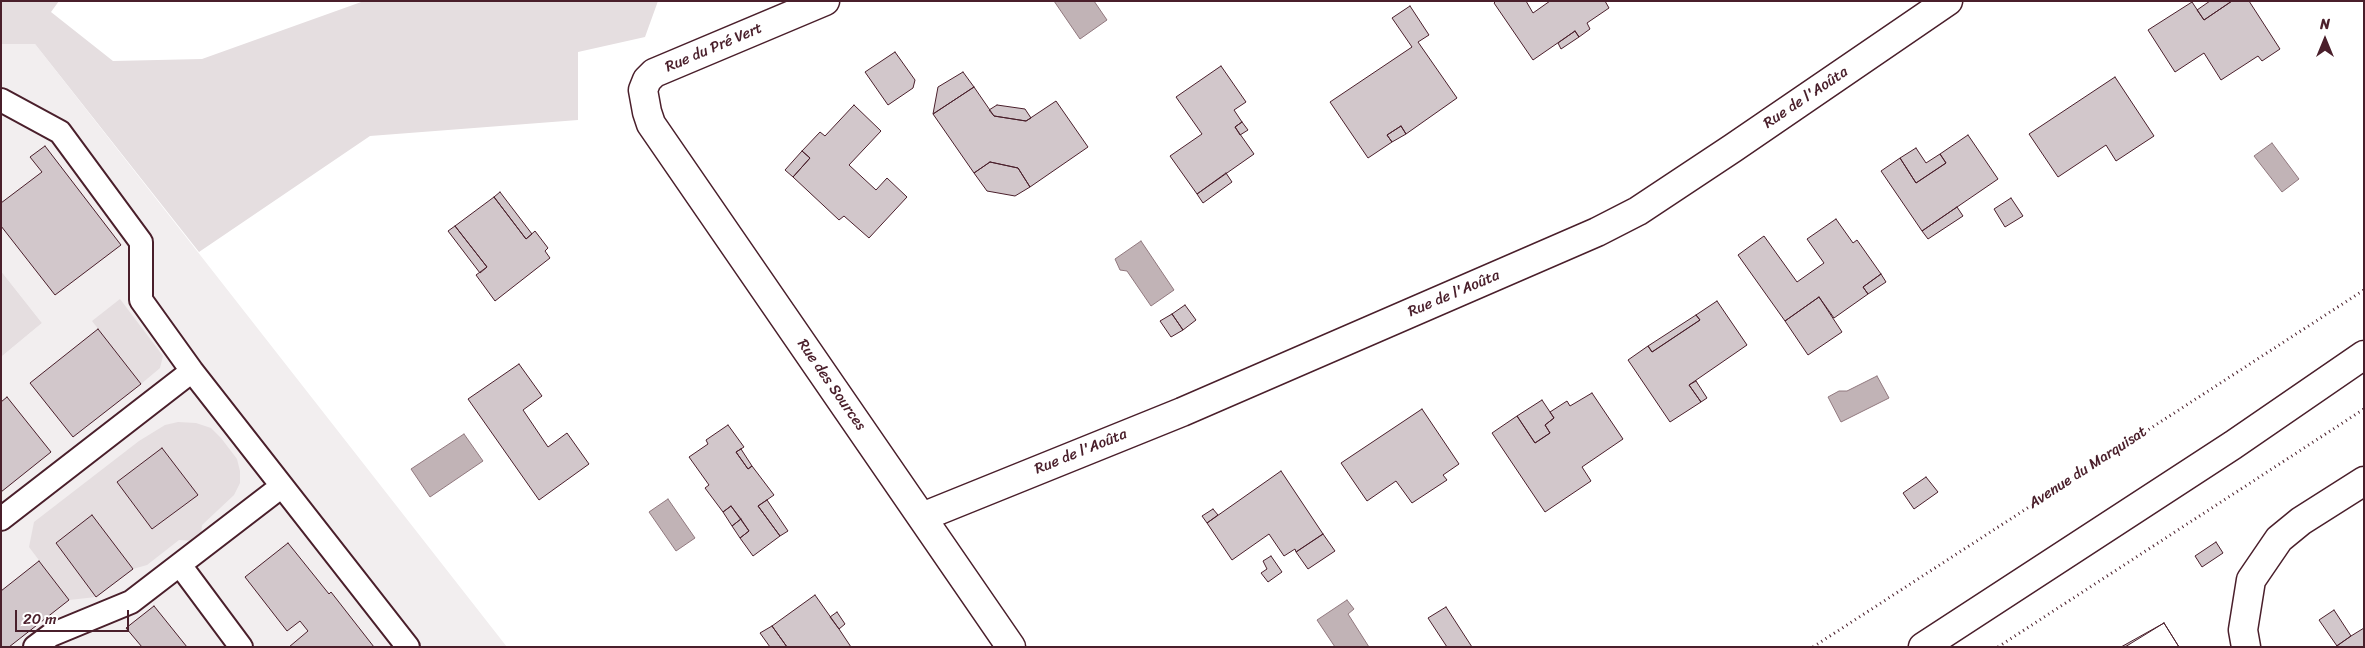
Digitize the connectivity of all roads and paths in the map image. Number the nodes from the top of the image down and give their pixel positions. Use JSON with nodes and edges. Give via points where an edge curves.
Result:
{"nodes":[{"id":1,"x":825,"y":1,"type":"edge"},
{"id":2,"x":1948,"y":1,"type":"edge"},
{"id":3,"x":1,"y":100,"type":"edge"},
{"id":4,"x":651,"y":124,"type":"joint"},
{"id":5,"x":2364,"y":290,"type":"edge"},
{"id":6,"x":2364,"y":354,"type":"edge"},
{"id":7,"x":192,"y":371,"type":"junction"},
{"id":8,"x":2364,"y":409,"type":"edge"},
{"id":9,"x":2364,"y":481,"type":"edge"},
{"id":10,"x":282,"y":486,"type":"junction"},
{"id":11,"x":922,"y":517,"type":"junction"},
{"id":12,"x":1,"y":520,"type":"edge"},
{"id":13,"x":180,"y":565,"type":"junction"},
{"id":14,"x":34,"y":647,"type":"edge"},
{"id":15,"x":241,"y":647,"type":"edge"},
{"id":16,"x":408,"y":647,"type":"edge"},
{"id":17,"x":1011,"y":647,"type":"edge"},
{"id":18,"x":1813,"y":647,"type":"edge"},
{"id":19,"x":1923,"y":647,"type":"edge"},
{"id":20,"x":1998,"y":647,"type":"edge"},
{"id":21,"x":2246,"y":647,"type":"edge"}],
"edges":[{"from":1,"to":4,"type":"street","name":"Rue du Pré Vert","via":[[654,73],[644,90]]},
{"from":2,"to":11,"type":"street","name":"Rue de l'Aoûta","via":[[1662,195],[1597,232],[1182,412]]},
{"from":3,"to":7,"type":"lane","via":[[60,132],[142,242],[141,300]]},
{"from":4,"to":11,"type":"street","name":"Rue des Sources"},
{"from":5,"to":18,"type":"path","name":"Avenue du Marquisat"},
{"from":6,"to":19,"type":"street","via":[[2233,445]]},
{"from":7,"to":10,"type":"lane"},
{"from":7,"to":12,"type":"lane"},
{"from":8,"to":20,"type":"path"},
{"from":9,"to":21,"type":"street","via":[[2280,539],[2251,580],[2243,630]]},
{"from":10,"to":13,"type":"lane"},
{"from":10,"to":16,"type":"lane"},
{"from":11,"to":17,"type":"street","name":"Rue des Sources"},
{"from":13,"to":14,"type":"lane","via":[[131,602],[51,634]]},
{"from":13,"to":15,"type":"lane"}]}
